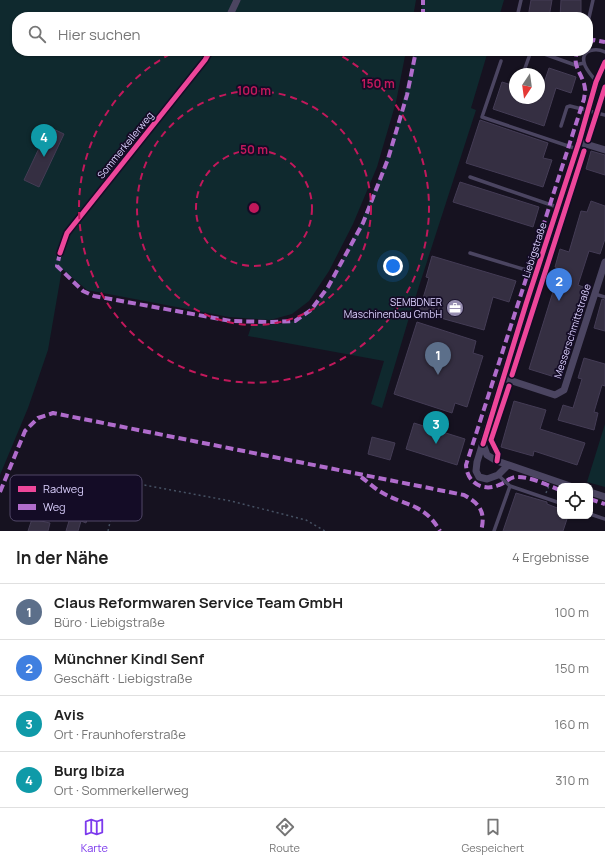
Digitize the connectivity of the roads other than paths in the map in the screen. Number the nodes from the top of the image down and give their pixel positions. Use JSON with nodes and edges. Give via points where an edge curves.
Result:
{"nodes":[{"id":1,"x":238,"y":0,"type":"edge"},
{"id":2,"x":521,"y":0,"type":"edge"},
{"id":3,"x":593,"y":0,"type":"edge"},
{"id":4,"x":232,"y":12,"type":"edge"},
{"id":5,"x":518,"y":12,"type":"edge"},
{"id":6,"x":590,"y":12,"type":"edge"},
{"id":7,"x":593,"y":50,"type":"edge"},
{"id":8,"x":605,"y":52,"type":"edge"},
{"id":9,"x":207,"y":56,"type":"edge"},
{"id":10,"x":529,"y":56,"type":"edge"},
{"id":11,"x":550,"y":56,"type":"edge"},
{"id":12,"x":585,"y":56,"type":"edge"},
{"id":13,"x":501,"y":61,"type":"dead end"},
{"id":14,"x":605,"y":62,"type":"edge"},
{"id":15,"x":584,"y":63,"type":"junction"},
{"id":16,"x":525,"y":68,"type":"edge"},
{"id":17,"x":596,"y":82,"type":"junction"},
{"id":18,"x":589,"y":110,"type":"junction"},
{"id":19,"x":605,"y":115,"type":"edge"},
{"id":20,"x":561,"y":126,"type":"dead end"},
{"id":21,"x":578,"y":145,"type":"junction"},
{"id":22,"x":605,"y":150,"type":"edge"},
{"id":23,"x":470,"y":177,"type":"dead end"},
{"id":24,"x":557,"y":206,"type":"junction"},
{"id":25,"x":60,"y":253,"type":"dead end"},
{"id":26,"x":470,"y":253,"type":"dead end"},
{"id":27,"x":605,"y":262,"type":"edge"},
{"id":28,"x":536,"y":273,"type":"junction"},
{"id":29,"x":595,"y":294,"type":"junction"},
{"id":30,"x":605,"y":297,"type":"edge"},
{"id":31,"x":503,"y":378,"type":"junction"},
{"id":32,"x":483,"y":444,"type":"junction"},
{"id":33,"x":507,"y":466,"type":"junction"},
{"id":34,"x":498,"y":475,"type":"junction"},
{"id":35,"x":561,"y":483,"type":"edge"},
{"id":36,"x":510,"y":486,"type":"junction"},
{"id":37,"x":593,"y":493,"type":"edge"},
{"id":38,"x":605,"y":497,"type":"edge"},
{"id":39,"x":557,"y":502,"type":"edge"},
{"id":40,"x":593,"y":515,"type":"edge"},
{"id":41,"x":605,"y":519,"type":"edge"},
{"id":42,"x":494,"y":531,"type":"edge"}],
"edges":[{"from":1,"to":4,"type":"street"},
{"from":2,"to":5,"type":"lane"},
{"from":3,"to":6,"type":"lane"},
{"from":7,"to":8,"type":"lane"},
{"from":9,"to":25,"type":"street","name":"Sommerkellerweg","via":[[67,233]]},
{"from":10,"to":16,"type":"lane"},
{"from":11,"to":15,"type":"lane","via":[[575,65]]},
{"from":12,"to":15,"type":"lane"},
{"from":13,"to":21,"type":"lane","via":[[482,117]]},
{"from":14,"to":17,"type":"street","name":"Liebigstraße"},
{"from":15,"to":17,"type":"lane"},
{"from":17,"to":18,"type":"street","name":"Liebigstraße"},
{"from":18,"to":19,"type":"lane"},
{"from":18,"to":20,"type":"lane","via":[[567,107]]},
{"from":18,"to":21,"type":"street","name":"Liebigstraße"},
{"from":21,"to":22,"type":"street"},
{"from":21,"to":24,"type":"street","name":"Liebigstraße"},
{"from":23,"to":24,"type":"lane"},
{"from":24,"to":28,"type":"street","name":"Liebigstraße"},
{"from":26,"to":28,"type":"lane"},
{"from":27,"to":29,"type":"street","name":"Messerschmittstraße"},
{"from":28,"to":31,"type":"street","name":"Liebigstraße"},
{"from":29,"to":30,"type":"lane"},
{"from":29,"to":31,"type":"street","name":"Messerschmittstraße","via":[[564,390],[555,395]]},
{"from":31,"to":32,"type":"street","name":"Liebigstraße"},
{"from":32,"to":33,"type":"street","via":[[488,455]]},
{"from":32,"to":34,"type":"street","name":"Liebigstraße","via":[[476,465],[477,473],[487,479]]},
{"from":33,"to":34,"type":"street"},
{"from":33,"to":35,"type":"street"},
{"from":34,"to":36,"type":"lane"},
{"from":36,"to":39,"type":"lane"},
{"from":36,"to":42,"type":"lane"},
{"from":37,"to":38,"type":"street"},
{"from":40,"to":41,"type":"lane"}]}
